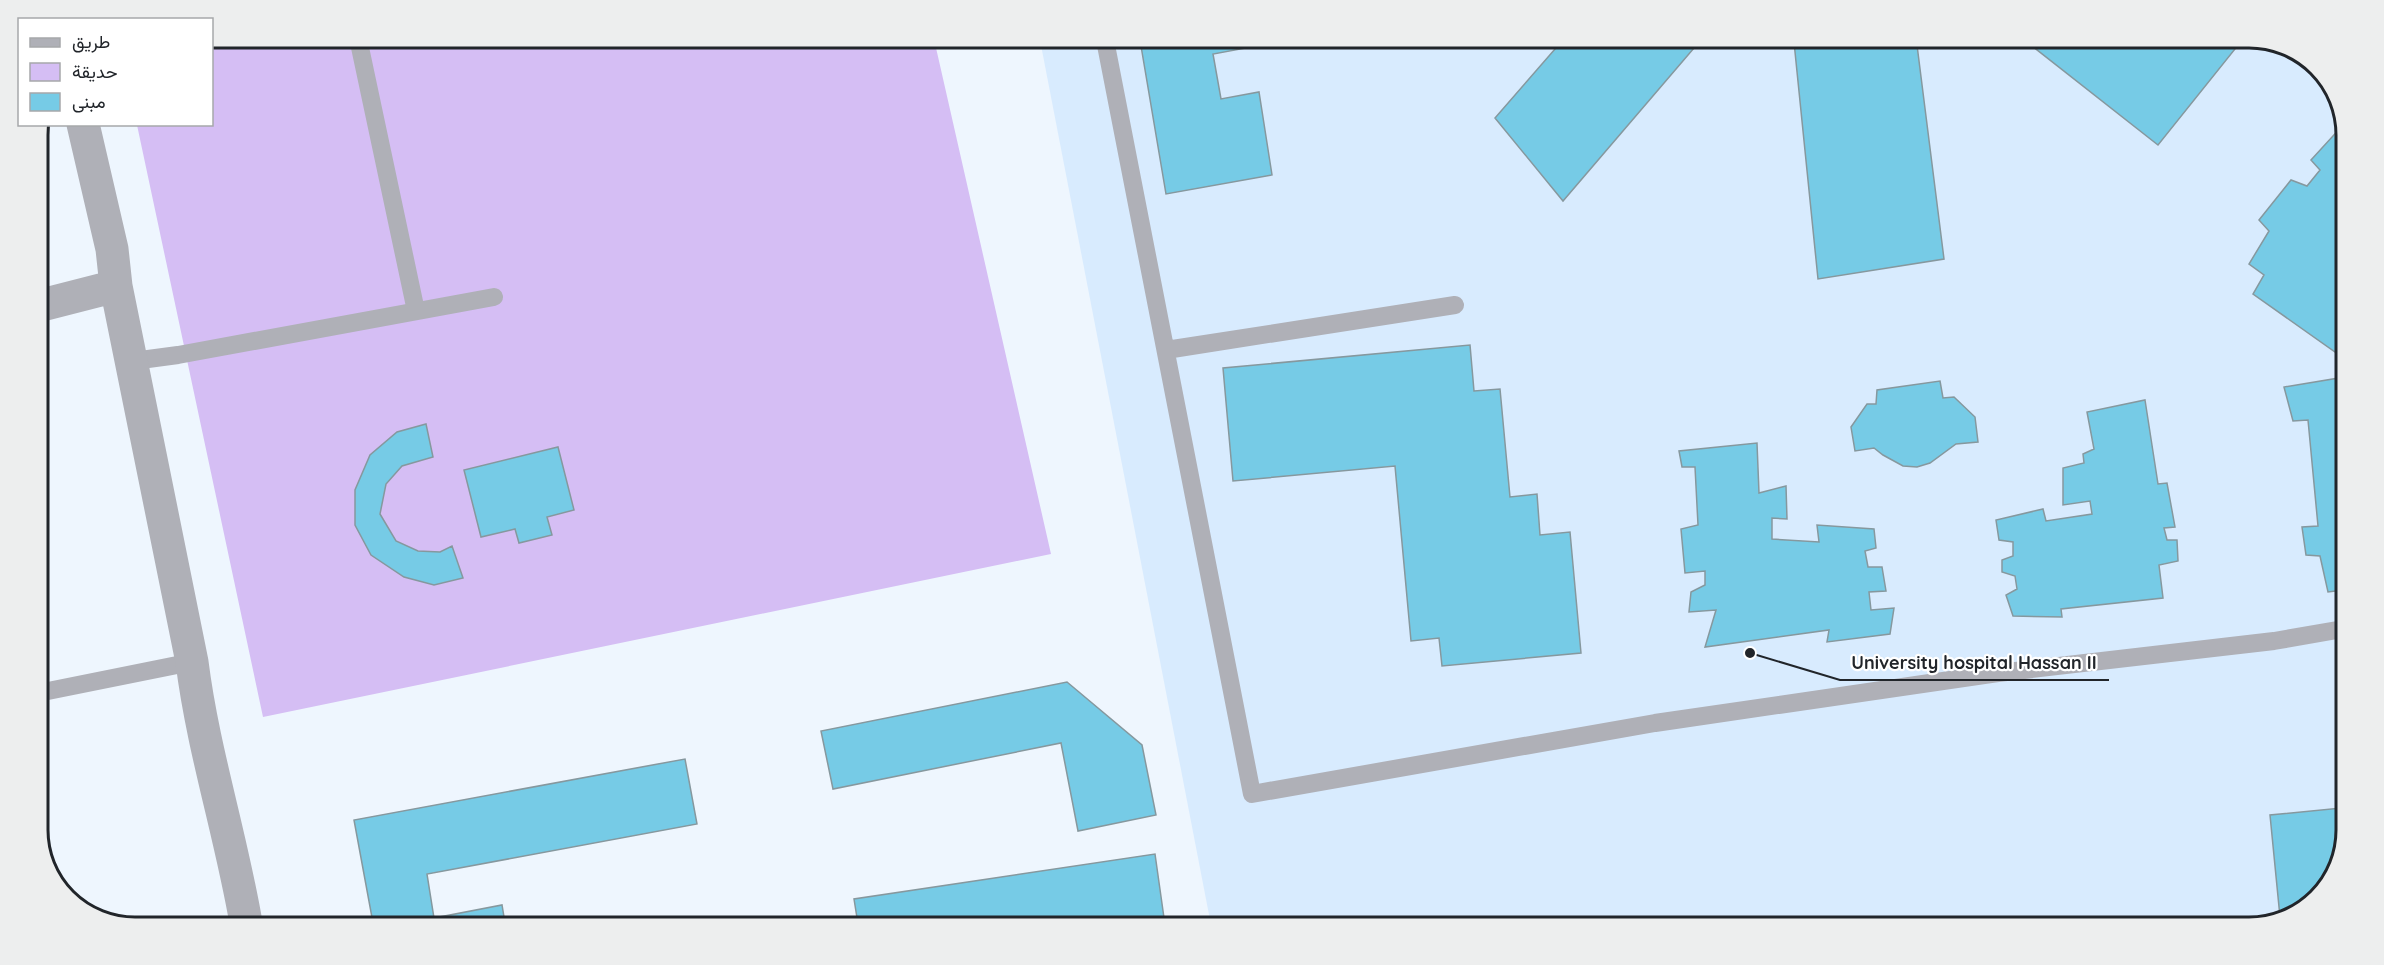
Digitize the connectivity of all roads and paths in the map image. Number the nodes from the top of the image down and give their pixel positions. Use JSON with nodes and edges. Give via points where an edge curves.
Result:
{"nodes":[{"id":1,"x":360,"y":48,"type":"edge"},
{"id":2,"x":1107,"y":48,"type":"edge"},
{"id":3,"x":83,"y":126,"type":"edge"},
{"id":4,"x":116,"y":286,"type":"junction"},
{"id":5,"x":494,"y":297,"type":"dead end"},
{"id":6,"x":48,"y":303,"type":"edge"},
{"id":7,"x":1455,"y":305,"type":"dead end"},
{"id":8,"x":416,"y":311,"type":"junction"},
{"id":9,"x":1166,"y":350,"type":"junction"},
{"id":10,"x":133,"y":361,"type":"junction"},
{"id":11,"x":2336,"y":630,"type":"edge"},
{"id":12,"x":192,"y":662,"type":"junction"},
{"id":13,"x":48,"y":691,"type":"edge"},
{"id":14,"x":245,"y":917,"type":"edge"}],
"edges":[{"from":1,"to":8,"type":"lane"},
{"from":2,"to":9,"type":"lane"},
{"from":3,"to":4,"type":"street","via":[[112,249]]},
{"from":4,"to":6,"type":"street"},
{"from":4,"to":10,"type":"street"},
{"from":5,"to":8,"type":"lane"},
{"from":7,"to":9,"type":"lane"},
{"from":8,"to":10,"type":"lane"},
{"from":9,"to":11,"type":"lane","via":[[1252,794],[1655,723],[1998,673]]},
{"from":10,"to":12,"type":"street"},
{"from":12,"to":13,"type":"lane"},
{"from":12,"to":14,"type":"street","via":[[197,703]]}]}
